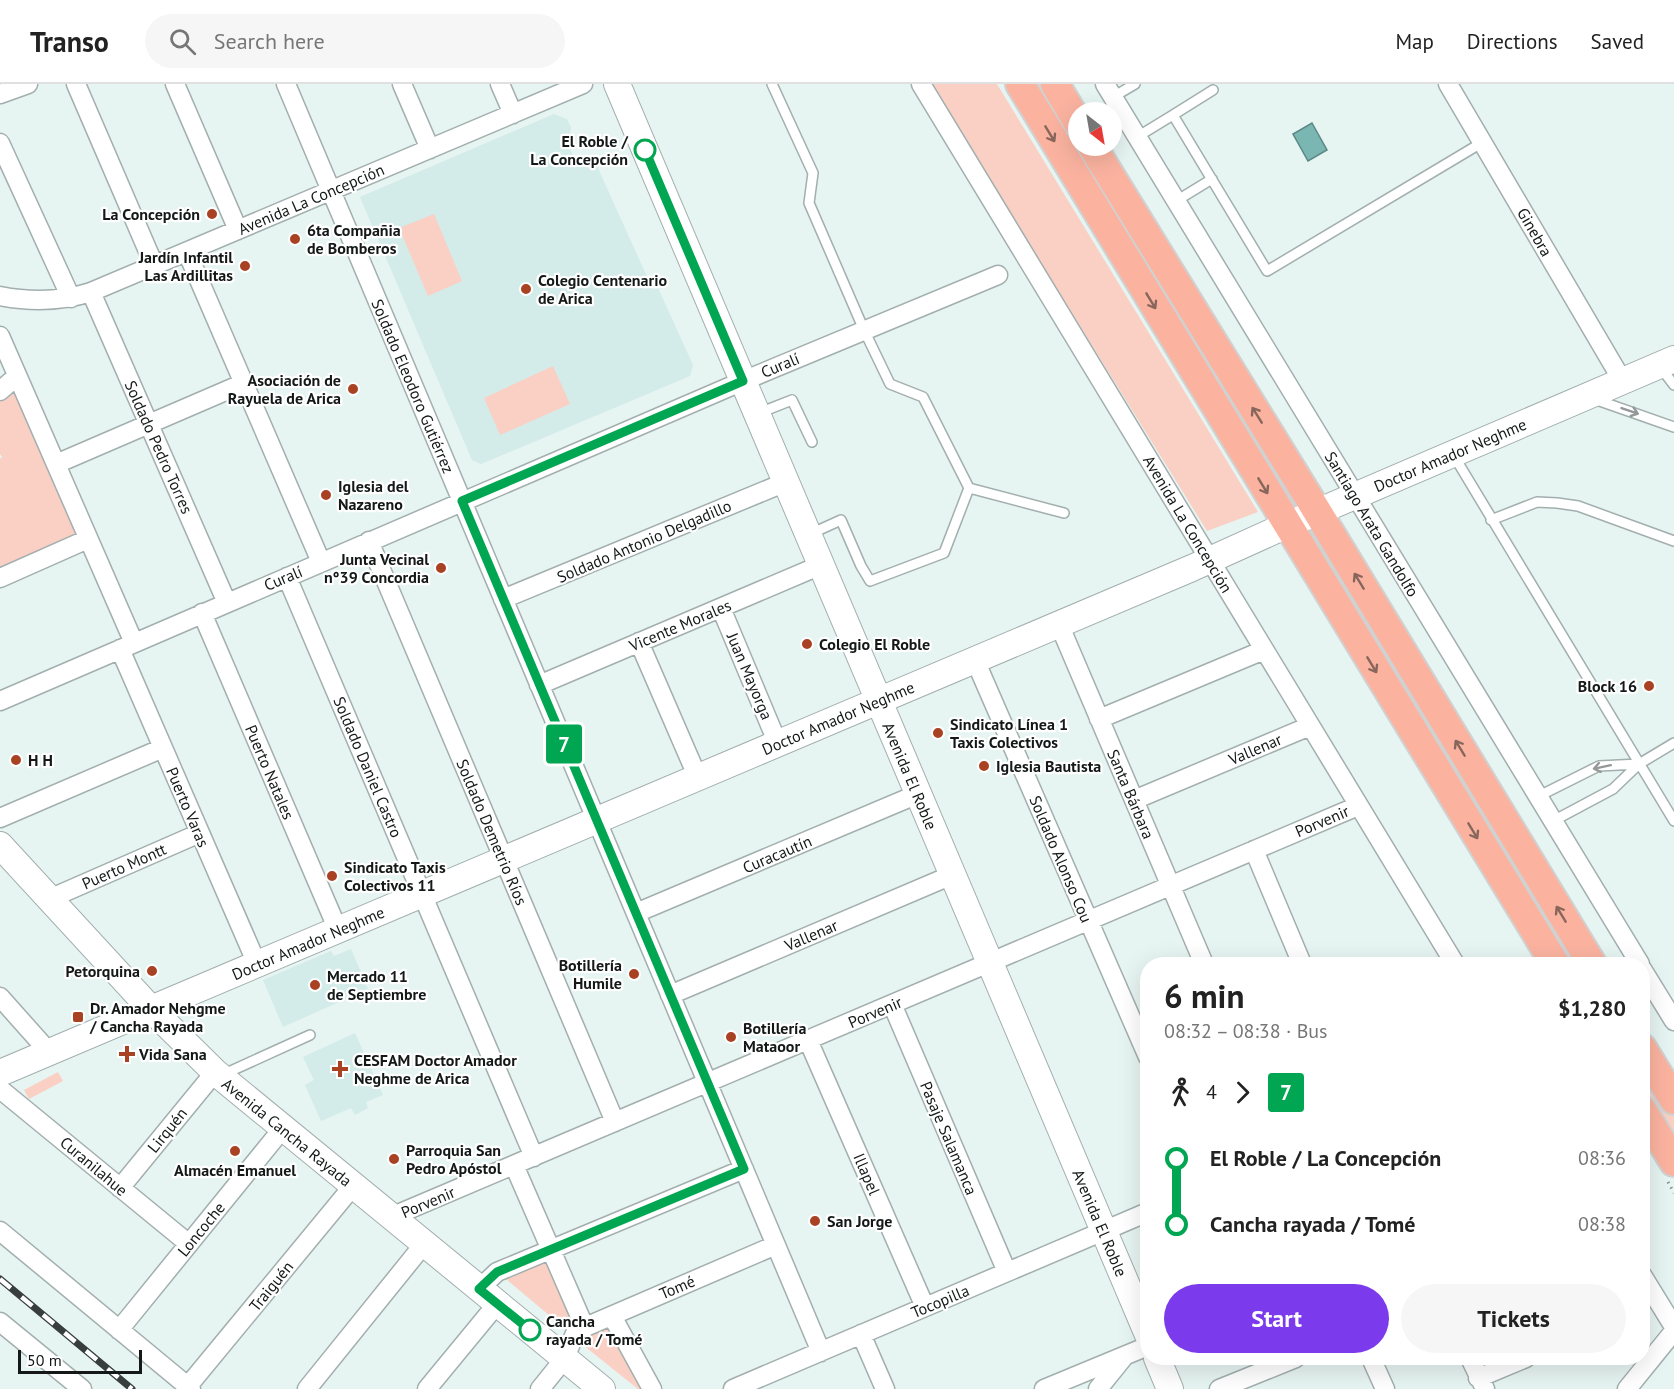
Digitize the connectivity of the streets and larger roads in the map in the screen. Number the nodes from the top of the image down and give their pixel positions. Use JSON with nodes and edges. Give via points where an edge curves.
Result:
{"nodes":[{"id":1,"x":28,"y":84,"type":"edge"},
{"id":2,"x":76,"y":84,"type":"edge"},
{"id":3,"x":175,"y":84,"type":"edge"},
{"id":4,"x":286,"y":84,"type":"edge"},
{"id":5,"x":402,"y":84,"type":"edge"},
{"id":6,"x":500,"y":84,"type":"edge"},
{"id":7,"x":583,"y":84,"type":"edge"},
{"id":8,"x":617,"y":84,"type":"edge"},
{"id":9,"x":921,"y":84,"type":"edge"},
{"id":10,"x":1020,"y":84,"type":"edge"},
{"id":11,"x":1055,"y":84,"type":"edge"},
{"id":12,"x":1448,"y":84,"type":"edge"},
{"id":13,"x":1109,"y":91,"type":"edge"},
{"id":14,"x":0,"y":94,"type":"edge"},
{"id":15,"x":1068,"y":106,"type":"edge"},
{"id":16,"x":513,"y":114,"type":"junction"},
{"id":17,"x":0,"y":143,"type":"edge"},
{"id":18,"x":429,"y":149,"type":"junction"},
{"id":19,"x":1098,"y":156,"type":"edge"},
{"id":20,"x":331,"y":190,"type":"junction"},
{"id":21,"x":238,"y":230,"type":"junction"},
{"id":22,"x":187,"y":252,"type":"junction"},
{"id":23,"x":154,"y":265,"type":"junction"},
{"id":24,"x":998,"y":275,"type":"dead end"},
{"id":25,"x":91,"y":292,"type":"junction"},
{"id":26,"x":0,"y":296,"type":"edge"},
{"id":27,"x":71,"y":297,"type":"junction"},
{"id":28,"x":0,"y":336,"type":"edge"},
{"id":29,"x":1666,"y":362,"type":"edge"},
{"id":30,"x":17,"y":376,"type":"junction"},
{"id":31,"x":1622,"y":380,"type":"junction"},
{"id":32,"x":743,"y":381,"type":"junction"},
{"id":33,"x":244,"y":383,"type":"junction"},
{"id":34,"x":0,"y":391,"type":"edge"},
{"id":35,"x":149,"y":424,"type":"junction"},
{"id":36,"x":56,"y":464,"type":"junction"},
{"id":37,"x":786,"y":482,"type":"junction"},
{"id":38,"x":1356,"y":495,"type":"junction"},
{"id":39,"x":462,"y":501,"type":"junction"},
{"id":40,"x":1317,"y":512,"type":"junction"},
{"id":41,"x":1287,"y":525,"type":"junction"},
{"id":42,"x":88,"y":539,"type":"junction"},
{"id":43,"x":369,"y":542,"type":"junction"},
{"id":44,"x":1210,"y":560,"type":"junction"},
{"id":45,"x":321,"y":562,"type":"junction"},
{"id":46,"x":821,"y":565,"type":"junction"},
{"id":47,"x":286,"y":577,"type":"junction"},
{"id":48,"x":0,"y":578,"type":"edge"},
{"id":49,"x":503,"y":599,"type":"junction"},
{"id":50,"x":227,"y":603,"type":"junction"},
{"id":51,"x":721,"y":608,"type":"junction"},
{"id":52,"x":202,"y":614,"type":"junction"},
{"id":53,"x":1059,"y":624,"type":"junction"},
{"id":54,"x":639,"y":642,"type":"junction"},
{"id":55,"x":127,"y":646,"type":"junction"},
{"id":56,"x":1264,"y":650,"type":"junction"},
{"id":57,"x":975,"y":660,"type":"junction"},
{"id":58,"x":539,"y":685,"type":"junction"},
{"id":59,"x":0,"y":700,"type":"edge"},
{"id":60,"x":878,"y":701,"type":"junction"},
{"id":61,"x":1099,"y":719,"type":"junction"},
{"id":62,"x":1310,"y":726,"type":"junction"},
{"id":63,"x":778,"y":744,"type":"junction"},
{"id":64,"x":162,"y":748,"type":"junction"},
{"id":65,"x":698,"y":778,"type":"junction"},
{"id":66,"x":918,"y":794,"type":"junction"},
{"id":67,"x":1134,"y":800,"type":"junction"},
{"id":68,"x":1358,"y":806,"type":"junction"},
{"id":69,"x":0,"y":818,"type":"edge"},
{"id":70,"x":597,"y":820,"type":"junction"},
{"id":71,"x":200,"y":833,"type":"junction"},
{"id":72,"x":0,"y":845,"type":"edge"},
{"id":73,"x":1254,"y":850,"type":"junction"},
{"id":74,"x":504,"y":860,"type":"junction"},
{"id":75,"x":952,"y":874,"type":"junction"},
{"id":76,"x":1170,"y":886,"type":"junction"},
{"id":77,"x":422,"y":894,"type":"junction"},
{"id":78,"x":49,"y":899,"type":"junction"},
{"id":79,"x":636,"y":913,"type":"junction"},
{"id":80,"x":1088,"y":921,"type":"junction"},
{"id":81,"x":338,"y":930,"type":"junction"},
{"id":82,"x":1201,"y":957,"type":"edge"},
{"id":83,"x":1299,"y":957,"type":"edge"},
{"id":84,"x":1451,"y":957,"type":"edge"},
{"id":85,"x":1551,"y":957,"type":"edge"},
{"id":86,"x":1588,"y":957,"type":"edge"},
{"id":87,"x":1636,"y":957,"type":"edge"},
{"id":88,"x":989,"y":963,"type":"junction"},
{"id":89,"x":257,"y":964,"type":"junction"},
{"id":90,"x":670,"y":995,"type":"junction"},
{"id":91,"x":1650,"y":996,"type":"edge"},
{"id":92,"x":0,"y":998,"type":"edge"},
{"id":93,"x":891,"y":1005,"type":"junction"},
{"id":94,"x":151,"y":1009,"type":"junction"},
{"id":95,"x":1674,"y":1021,"type":"edge"},
{"id":96,"x":1140,"y":1039,"type":"edge"},
{"id":97,"x":808,"y":1040,"type":"junction"},
{"id":98,"x":49,"y":1052,"type":"junction"},
{"id":99,"x":1650,"y":1061,"type":"edge"},
{"id":100,"x":0,"y":1073,"type":"edge"},
{"id":101,"x":217,"y":1074,"type":"junction"},
{"id":102,"x":707,"y":1083,"type":"junction"},
{"id":103,"x":0,"y":1089,"type":"edge"},
{"id":104,"x":1674,"y":1100,"type":"edge"},
{"id":105,"x":615,"y":1122,"type":"junction"},
{"id":106,"x":1650,"y":1123,"type":"edge"},
{"id":107,"x":283,"y":1128,"type":"junction"},
{"id":108,"x":534,"y":1157,"type":"junction"},
{"id":109,"x":1674,"y":1162,"type":"edge"},
{"id":110,"x":514,"y":1165,"type":"junction"},
{"id":111,"x":744,"y":1169,"type":"junction"},
{"id":112,"x":353,"y":1186,"type":"junction"},
{"id":113,"x":120,"y":1188,"type":"junction"},
{"id":114,"x":1140,"y":1215,"type":"edge"},
{"id":115,"x":392,"y":1217,"type":"junction"},
{"id":116,"x":0,"y":1231,"type":"edge"},
{"id":117,"x":1103,"y":1231,"type":"junction"},
{"id":118,"x":189,"y":1244,"type":"junction"},
{"id":119,"x":424,"y":1244,"type":"junction"},
{"id":120,"x":776,"y":1245,"type":"junction"},
{"id":121,"x":552,"y":1250,"type":"junction"},
{"id":122,"x":1007,"y":1272,"type":"junction"},
{"id":123,"x":488,"y":1296,"type":"junction"},
{"id":124,"x":1650,"y":1304,"type":"edge"},
{"id":125,"x":925,"y":1307,"type":"junction"},
{"id":126,"x":612,"y":1316,"type":"junction"},
{"id":127,"x":1140,"y":1318,"type":"edge"},
{"id":128,"x":0,"y":1322,"type":"edge"},
{"id":129,"x":585,"y":1328,"type":"junction"},
{"id":130,"x":1674,"y":1329,"type":"edge"},
{"id":131,"x":119,"y":1330,"type":"junction"},
{"id":132,"x":861,"y":1334,"type":"junction"},
{"id":133,"x":1140,"y":1341,"type":"edge"},
{"id":134,"x":821,"y":1352,"type":"junction"},
{"id":135,"x":1126,"y":1354,"type":"junction"},
{"id":136,"x":565,"y":1358,"type":"junction"},
{"id":137,"x":1650,"y":1360,"type":"edge"},
{"id":138,"x":1160,"y":1365,"type":"edge"},
{"id":139,"x":1279,"y":1365,"type":"edge"},
{"id":140,"x":1374,"y":1365,"type":"edge"},
{"id":141,"x":1473,"y":1365,"type":"edge"},
{"id":142,"x":1514,"y":1365,"type":"edge"},
{"id":143,"x":1646,"y":1365,"type":"edge"},
{"id":144,"x":1482,"y":1383,"type":"edge"},
{"id":145,"x":190,"y":1388,"type":"edge"},
{"id":146,"x":82,"y":1389,"type":"edge"},
{"id":147,"x":307,"y":1389,"type":"edge"},
{"id":148,"x":427,"y":1389,"type":"edge"},
{"id":149,"x":540,"y":1389,"type":"edge"},
{"id":150,"x":602,"y":1389,"type":"edge"},
{"id":151,"x":652,"y":1389,"type":"edge"},
{"id":152,"x":733,"y":1389,"type":"edge"},
{"id":153,"x":885,"y":1389,"type":"edge"},
{"id":154,"x":1044,"y":1389,"type":"edge"},
{"id":155,"x":1098,"y":1389,"type":"edge"},
{"id":156,"x":1170,"y":1389,"type":"edge"},
{"id":157,"x":1219,"y":1389,"type":"edge"},
{"id":158,"x":1385,"y":1389,"type":"edge"},
{"id":159,"x":1627,"y":1389,"type":"edge"}],
"edges":[{"from":1,"to":14,"type":"street"},
{"from":2,"to":23,"type":"street"},
{"from":3,"to":21,"type":"street"},
{"from":4,"to":20,"type":"street","name":"Soldado Eleodoro Gutiérrez"},
{"from":5,"to":18,"type":"street"},
{"from":6,"to":16,"type":"street"},
{"from":7,"to":16,"type":"street","name":"Avenida La Concepción"},
{"from":8,"to":32,"type":"street","name":"Avenida El Roble"},
{"from":9,"to":44,"type":"street","name":"Avenida La Concepción"},
{"from":10,"to":41,"type":"main road","one_way":true},
{"from":11,"to":15,"type":"main road"},
{"from":12,"to":31,"type":"street","name":"Ginebra"},
{"from":13,"to":38,"type":"street","name":"Santiago Arata Gandolfo"},
{"from":16,"to":18,"type":"street","name":"Avenida La Concepción"},
{"from":17,"to":27,"type":"street"},
{"from":18,"to":20,"type":"street","name":"Avenida La Concepción"},
{"from":40,"to":19,"type":"main road","one_way":true},
{"from":20,"to":21,"type":"street","name":"Avenida La Concepción"},
{"from":20,"to":39,"type":"street","name":"Soldado Eleodoro Gutiérrez"},
{"from":21,"to":22,"type":"street","name":"Avenida La Concepción"},
{"from":22,"to":23,"type":"street","name":"Avenida La Concepción"},
{"from":22,"to":33,"type":"street"},
{"from":23,"to":25,"type":"street","name":"Avenida La Concepción"},
{"from":24,"to":32,"type":"street","name":"Curalí"},
{"from":25,"to":27,"type":"street","name":"Avenida La Concepción"},
{"from":25,"to":35,"type":"street","name":"Soldado Pedro Torres"},
{"from":26,"to":27,"type":"street","name":"Avenida La Concepción","via":[[34,301]]},
{"from":28,"to":30,"type":"street","name":"Puerto Varas"},
{"from":29,"to":31,"type":"street","name":"Doctor Amador Neghme"},
{"from":30,"to":34,"type":"street"},
{"from":30,"to":36,"type":"street","name":"Puerto Varas"},
{"from":31,"to":38,"type":"street","name":"Doctor Amador Neghme"},
{"from":32,"to":37,"type":"street","name":"Avenida El Roble"},
{"from":32,"to":39,"type":"street","name":"Curalí"},
{"from":33,"to":35,"type":"street"},
{"from":33,"to":45,"type":"street"},
{"from":35,"to":36,"type":"street"},
{"from":35,"to":50,"type":"street","name":"Soldado Pedro Torres"},
{"from":36,"to":42,"type":"street","name":"Puerto Varas"},
{"from":37,"to":46,"type":"street","name":"Avenida El Roble"},
{"from":37,"to":49,"type":"street","name":"Soldado Antonio Delgadillo"},
{"from":38,"to":40,"type":"street","name":"Doctor Amador Neghme"},
{"from":38,"to":87,"type":"street","name":"Santiago Arata Gandolfo"},
{"from":39,"to":43,"type":"street","name":"Curalí"},
{"from":39,"to":49,"type":"street","name":"Soldado Eleodoro Gutiérrez"},
{"from":40,"to":41,"type":"street","name":"Doctor Amador Neghme"},
{"from":86,"to":40,"type":"main road","one_way":true},
{"from":41,"to":44,"type":"street","name":"Doctor Amador Neghme"},
{"from":41,"to":85,"type":"main road","one_way":true},
{"from":42,"to":48,"type":"street"},
{"from":42,"to":55,"type":"street","name":"Puerto Varas"},
{"from":43,"to":45,"type":"street","name":"Curalí"},
{"from":43,"to":74,"type":"street","name":"Soldado Demetrio Ríos"},
{"from":44,"to":53,"type":"street","name":"Doctor Amador Neghme"},
{"from":44,"to":56,"type":"street","name":"Avenida La Concepción"},
{"from":45,"to":47,"type":"street","name":"Curalí"},
{"from":46,"to":51,"type":"street","name":"Vicente Morales"},
{"from":46,"to":60,"type":"street","name":"Avenida El Roble"},
{"from":47,"to":50,"type":"street","name":"Curalí"},
{"from":47,"to":77,"type":"street","name":"Soldado Daniel Castro"},
{"from":49,"to":58,"type":"street","name":"Soldado Eleodoro Gutiérrez"},
{"from":50,"to":52,"type":"street","name":"Curalí"},
{"from":51,"to":54,"type":"street","name":"Vicente Morales"},
{"from":51,"to":63,"type":"street","name":"Juan Mayorga"},
{"from":52,"to":55,"type":"street","name":"Curalí"},
{"from":52,"to":81,"type":"street","name":"Puerto Natales"},
{"from":53,"to":57,"type":"street","name":"Doctor Amador Neghme"},
{"from":53,"to":61,"type":"street","name":"Santa Bárbara"},
{"from":54,"to":58,"type":"street","name":"Vicente Morales"},
{"from":54,"to":65,"type":"street"},
{"from":55,"to":59,"type":"street","name":"Curalí"},
{"from":55,"to":64,"type":"street","name":"Puerto Varas"},
{"from":56,"to":61,"type":"street"},
{"from":56,"to":62,"type":"street","name":"Avenida La Concepción"},
{"from":57,"to":60,"type":"street","name":"Doctor Amador Neghme"},
{"from":57,"to":80,"type":"street","name":"Soldado Alonso Cou"},
{"from":58,"to":70,"type":"street","name":"Soldado Eleodoro Gutiérrez"},
{"from":60,"to":63,"type":"street","name":"Doctor Amador Neghme"},
{"from":60,"to":66,"type":"street","name":"Avenida El Roble"},
{"from":61,"to":67,"type":"street","name":"Santa Bárbara"},
{"from":62,"to":67,"type":"street","name":"Vallenar"},
{"from":62,"to":68,"type":"street","name":"Avenida La Concepción"},
{"from":63,"to":65,"type":"street","name":"Doctor Amador Neghme"},
{"from":64,"to":69,"type":"street"},
{"from":64,"to":71,"type":"street","name":"Puerto Varas"},
{"from":65,"to":70,"type":"street","name":"Doctor Amador Neghme"},
{"from":66,"to":75,"type":"street","name":"Avenida El Roble"},
{"from":66,"to":79,"type":"street","name":"Curacautín"},
{"from":67,"to":76,"type":"street","name":"Santa Bárbara"},
{"from":68,"to":73,"type":"street","name":"Porvenir"},
{"from":68,"to":84,"type":"street","name":"Avenida La Concepción"},
{"from":70,"to":74,"type":"street","name":"Doctor Amador Neghme"},
{"from":70,"to":79,"type":"street","name":"Soldado Eleodoro Gutiérrez"},
{"from":71,"to":78,"type":"street","name":"Puerto Montt"},
{"from":71,"to":89,"type":"street","name":"Puerto Varas"},
{"from":72,"to":78,"type":"street","name":"Avenida Cancha Rayada"},
{"from":73,"to":76,"type":"street","name":"Porvenir"},
{"from":73,"to":83,"type":"street"},
{"from":74,"to":77,"type":"street","name":"Doctor Amador Neghme"},
{"from":74,"to":105,"type":"street","name":"Soldado Demetrio Ríos"},
{"from":75,"to":88,"type":"street","name":"Avenida El Roble"},
{"from":75,"to":90,"type":"street","name":"Vallenar"},
{"from":76,"to":80,"type":"street","name":"Porvenir"},
{"from":76,"to":82,"type":"street","name":"Santa Bárbara"},
{"from":77,"to":81,"type":"street","name":"Doctor Amador Neghme"},
{"from":77,"to":108,"type":"street","name":"Soldado Daniel Castro"},
{"from":78,"to":94,"type":"street","name":"Avenida Cancha Rayada"},
{"from":79,"to":90,"type":"street","name":"Soldado Eleodoro Gutiérrez"},
{"from":80,"to":88,"type":"street","name":"Porvenir"},
{"from":80,"to":96,"type":"street","name":"Soldado Alonso Cou"},
{"from":81,"to":89,"type":"street","name":"Doctor Amador Neghme"},
{"from":88,"to":93,"type":"street","name":"Porvenir"},
{"from":88,"to":117,"type":"street","name":"Avenida El Roble"},
{"from":89,"to":94,"type":"street","name":"Doctor Amador Neghme"},
{"from":90,"to":102,"type":"street","name":"Soldado Eleodoro Gutiérrez"},
{"from":91,"to":95,"type":"street"},
{"from":92,"to":98,"type":"street"},
{"from":93,"to":97,"type":"street","name":"Porvenir"},
{"from":93,"to":122,"type":"street","name":"Pasaje Salamanca"},
{"from":94,"to":98,"type":"street","name":"Doctor Amador Neghme"},
{"from":94,"to":101,"type":"street","name":"Avenida Cancha Rayada"},
{"from":97,"to":102,"type":"street","name":"Porvenir"},
{"from":97,"to":125,"type":"street","name":"Illapel"},
{"from":98,"to":100,"type":"street","name":"Doctor Amador Neghme"},
{"from":99,"to":104,"type":"main road"},
{"from":101,"to":107,"type":"street","name":"Avenida Cancha Rayada"},
{"from":101,"to":113,"type":"street","name":"Lirquén"},
{"from":102,"to":105,"type":"street","name":"Porvenir"},
{"from":102,"to":111,"type":"street","name":"Soldado Eleodoro Gutiérrez"},
{"from":103,"to":113,"type":"street","name":"Curanilahue"},
{"from":105,"to":108,"type":"street","name":"Porvenir"},
{"from":106,"to":109,"type":"main road"},
{"from":107,"to":112,"type":"street","name":"Avenida Cancha Rayada"},
{"from":107,"to":118,"type":"street","name":"Loncoche"},
{"from":108,"to":110,"type":"street","name":"Porvenir"},
{"from":110,"to":115,"type":"street","name":"Porvenir"},
{"from":110,"to":121,"type":"street"},
{"from":111,"to":120,"type":"street","name":"Soldado Eleodoro Gutiérrez"},
{"from":111,"to":121,"type":"street"},
{"from":112,"to":115,"type":"street","name":"Avenida Cancha Rayada"},
{"from":112,"to":145,"type":"street","name":"Traiguén"},
{"from":113,"to":118,"type":"street","name":"Curanilahue"},
{"from":114,"to":117,"type":"street","name":"Tocopilla"},
{"from":115,"to":119,"type":"street","name":"Avenida Cancha Rayada"},
{"from":116,"to":131,"type":"street"},
{"from":117,"to":122,"type":"street","name":"Tocopilla"},
{"from":117,"to":127,"type":"street","name":"Avenida El Roble"},
{"from":118,"to":131,"type":"street","name":"Loncoche"},
{"from":119,"to":123,"type":"street","name":"Avenida Cancha Rayada"},
{"from":119,"to":147,"type":"street"},
{"from":120,"to":126,"type":"street","name":"Tomé"},
{"from":120,"to":134,"type":"street","name":"Soldado Eleodoro Gutiérrez"},
{"from":121,"to":123,"type":"street","via":[[497,1272]]},
{"from":121,"to":129,"type":"street"},
{"from":122,"to":125,"type":"street","name":"Tocopilla"},
{"from":123,"to":136,"type":"street","name":"Avenida Cancha Rayada"},
{"from":123,"to":148,"type":"street"},
{"from":124,"to":130,"type":"street"},
{"from":125,"to":132,"type":"street","name":"Tocopilla"},
{"from":126,"to":129,"type":"street","name":"Tomé"},
{"from":126,"to":151,"type":"street"},
{"from":128,"to":146,"type":"street"},
{"from":129,"to":136,"type":"street","name":"Tomé","via":[[576,1331]]},
{"from":130,"to":137,"type":"street"},
{"from":131,"to":145,"type":"street"},
{"from":132,"to":134,"type":"street","name":"Tocopilla"},
{"from":132,"to":153,"type":"street"},
{"from":133,"to":135,"type":"street"},
{"from":134,"to":152,"type":"street","name":"Tocopilla"},
{"from":135,"to":154,"type":"street"},
{"from":135,"to":155,"type":"street"},
{"from":136,"to":149,"type":"street","name":"Tomé"},
{"from":136,"to":150,"type":"street","name":"Avenida Cancha Rayada"},
{"from":138,"to":156,"type":"street"},
{"from":139,"to":157,"type":"street"},
{"from":140,"to":158,"type":"street"},
{"from":141,"to":144,"type":"street"},
{"from":142,"to":144,"type":"street"},
{"from":143,"to":159,"type":"street"}]}
